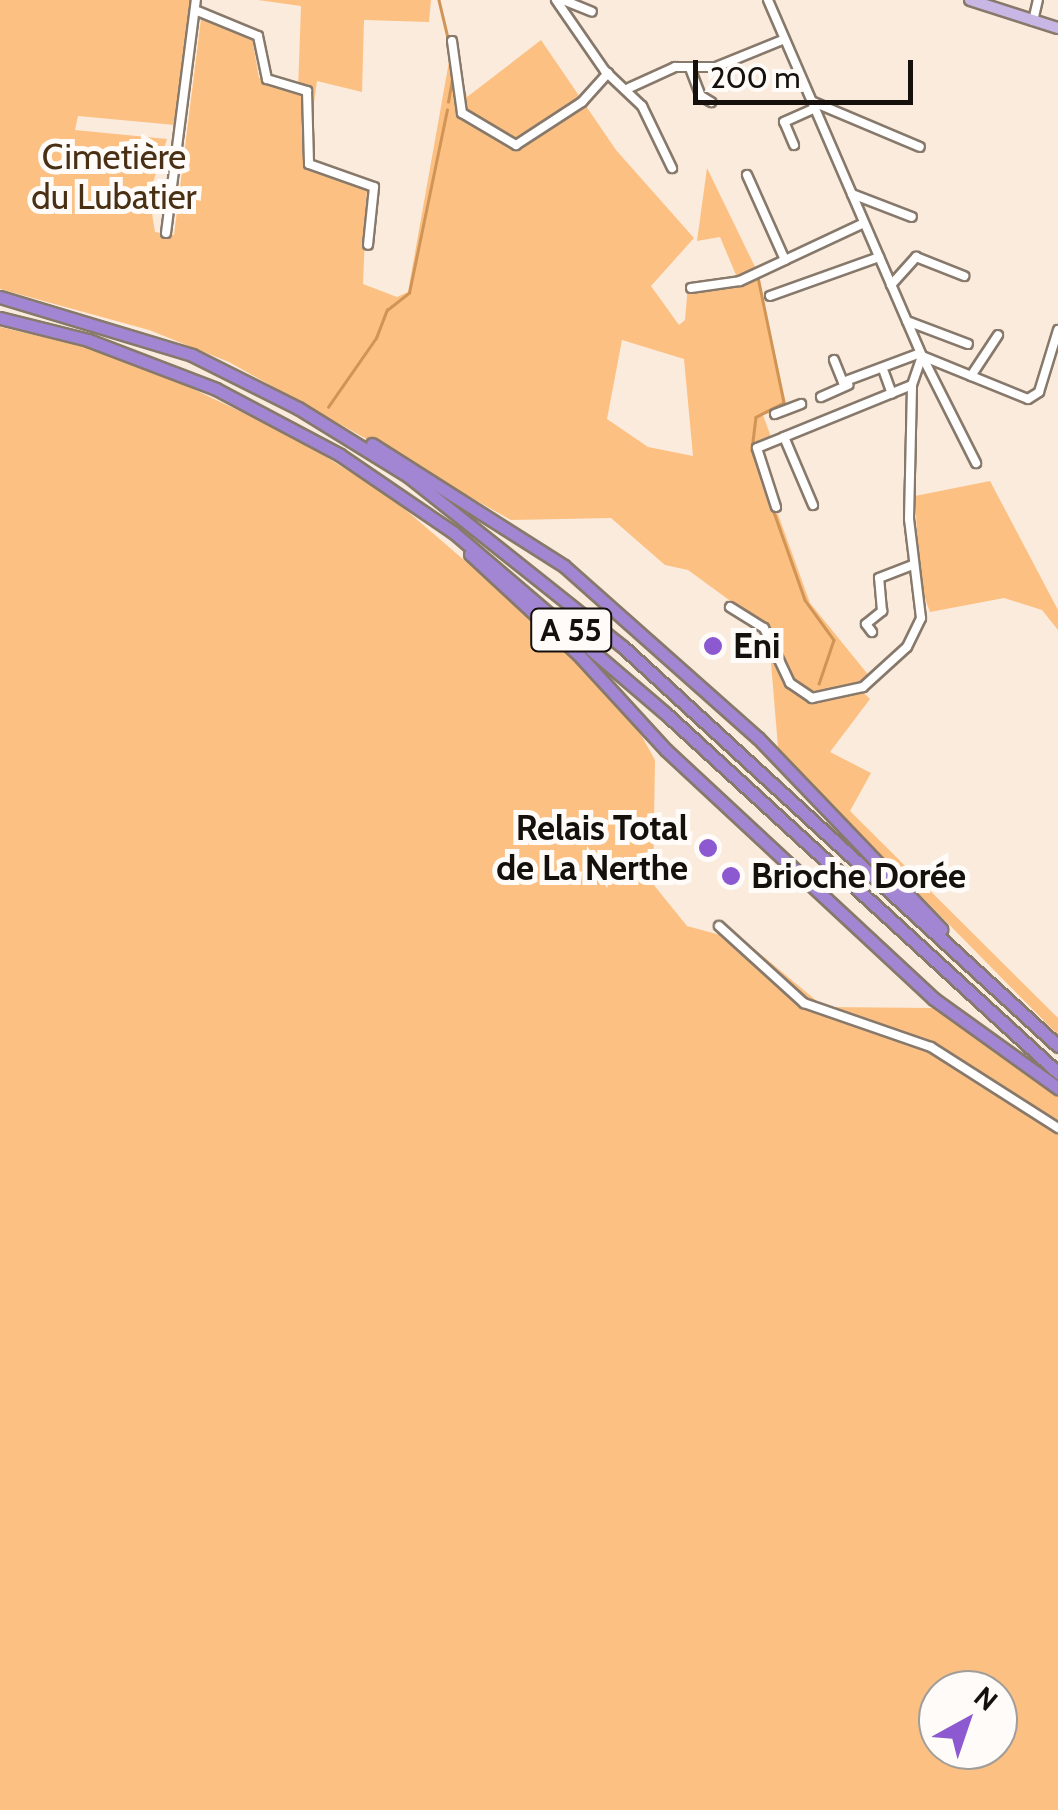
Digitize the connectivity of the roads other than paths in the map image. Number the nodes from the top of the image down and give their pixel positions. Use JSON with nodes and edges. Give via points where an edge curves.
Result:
{"nodes":[{"id":1,"x":560,"y":0,"type":"edge"},
{"id":2,"x":590,"y":0,"type":"edge"},
{"id":3,"x":768,"y":0,"type":"edge"},
{"id":4,"x":970,"y":0,"type":"edge"},
{"id":5,"x":1038,"y":0,"type":"edge"},
{"id":6,"x":196,"y":5,"type":"edge"},
{"id":7,"x":580,"y":7,"type":"junction"},
{"id":8,"x":592,"y":12,"type":"dead end"},
{"id":9,"x":1033,"y":21,"type":"junction"},
{"id":10,"x":1058,"y":28,"type":"edge"},
{"id":11,"x":784,"y":39,"type":"junction"},
{"id":12,"x":452,"y":42,"type":"dead end"},
{"id":13,"x":690,"y":68,"type":"junction"},
{"id":14,"x":608,"y":72,"type":"junction"},
{"id":15,"x":630,"y":88,"type":"junction"},
{"id":16,"x":711,"y":102,"type":"dead end"},
{"id":17,"x":813,"y":104,"type":"junction"},
{"id":18,"x":794,"y":145,"type":"dead end"},
{"id":19,"x":920,"y":147,"type":"dead end"},
{"id":20,"x":672,"y":168,"type":"dead end"},
{"id":21,"x":746,"y":175,"type":"dead end"},
{"id":22,"x":852,"y":194,"type":"junction"},
{"id":23,"x":912,"y":217,"type":"dead end"},
{"id":24,"x":864,"y":223,"type":"junction"},
{"id":25,"x":166,"y":233,"type":"dead end"},
{"id":26,"x":368,"y":245,"type":"dead end"},
{"id":27,"x":879,"y":258,"type":"junction"},
{"id":28,"x":785,"y":260,"type":"junction"},
{"id":29,"x":964,"y":276,"type":"dead end"},
{"id":30,"x":891,"y":286,"type":"junction"},
{"id":31,"x":690,"y":288,"type":"dead end"},
{"id":32,"x":770,"y":296,"type":"dead end"},
{"id":33,"x":0,"y":297,"type":"edge"},
{"id":34,"x":0,"y":318,"type":"edge"},
{"id":35,"x":907,"y":321,"type":"junction"},
{"id":36,"x":1058,"y":330,"type":"edge"},
{"id":37,"x":998,"y":335,"type":"dead end"},
{"id":38,"x":968,"y":344,"type":"dead end"},
{"id":39,"x":921,"y":354,"type":"junction"},
{"id":40,"x":192,"y":356,"type":"junction"},
{"id":41,"x":834,"y":360,"type":"dead end"},
{"id":42,"x":896,"y":368,"type":"dead end"},
{"id":43,"x":884,"y":372,"type":"junction"},
{"id":44,"x":972,"y":376,"type":"junction"},
{"id":45,"x":870,"y":378,"type":"dead end"},
{"id":46,"x":848,"y":386,"type":"dead end"},
{"id":47,"x":912,"y":386,"type":"junction"},
{"id":48,"x":835,"y":391,"type":"junction"},
{"id":49,"x":892,"y":394,"type":"junction"},
{"id":50,"x":821,"y":396,"type":"dead end"},
{"id":51,"x":801,"y":404,"type":"dead end"},
{"id":52,"x":788,"y":409,"type":"junction"},
{"id":53,"x":844,"y":413,"type":"junction"},
{"id":54,"x":774,"y":414,"type":"dead end"},
{"id":55,"x":797,"y":432,"type":"junction"},
{"id":56,"x":784,"y":437,"type":"junction"},
{"id":57,"x":976,"y":462,"type":"dead end"},
{"id":58,"x":394,"y":490,"type":"junction"},
{"id":59,"x":813,"y":505,"type":"dead end"},
{"id":60,"x":776,"y":507,"type":"dead end"},
{"id":61,"x":914,"y":565,"type":"junction"},
{"id":62,"x":730,"y":607,"type":"dead end"},
{"id":63,"x":872,"y":632,"type":"dead end"},
{"id":64,"x":720,"y":926,"type":"dead end"},
{"id":65,"x":1058,"y":1045,"type":"edge"},
{"id":66,"x":1058,"y":1073,"type":"edge"},
{"id":67,"x":1058,"y":1088,"type":"edge"},
{"id":68,"x":1058,"y":1128,"type":"edge"}],
"edges":[{"from":1,"to":7,"type":"street"},
{"from":1,"to":14,"type":"street"},
{"from":2,"to":7,"type":"street"},
{"from":3,"to":11,"type":"street"},
{"from":4,"to":9,"type":"main road"},
{"from":5,"to":9,"type":"street"},
{"from":6,"to":25,"type":"street"},
{"from":6,"to":26,"type":"street","via":[[258,36],[267,79],[307,91],[307,162],[374,187]]},
{"from":7,"to":8,"type":"street"},
{"from":9,"to":10,"type":"main road"},
{"from":11,"to":13,"type":"street","via":[[716,66]]},
{"from":11,"to":17,"type":"street"},
{"from":12,"to":14,"type":"street","via":[[462,113],[516,145],[582,102]]},
{"from":13,"to":15,"type":"street","via":[[675,67]]},
{"from":13,"to":16,"type":"street","via":[[701,96]]},
{"from":14,"to":15,"type":"street"},
{"from":15,"to":20,"type":"street"},
{"from":17,"to":18,"type":"street","via":[[784,122]]},
{"from":17,"to":19,"type":"street"},
{"from":17,"to":22,"type":"street"},
{"from":21,"to":28,"type":"street"},
{"from":22,"to":23,"type":"street"},
{"from":22,"to":24,"type":"street"},
{"from":24,"to":27,"type":"street"},
{"from":24,"to":28,"type":"street"},
{"from":27,"to":30,"type":"street"},
{"from":27,"to":32,"type":"street"},
{"from":28,"to":31,"type":"street","via":[[740,281]]},
{"from":29,"to":30,"type":"street","via":[[916,257]]},
{"from":30,"to":35,"type":"street"},
{"from":33,"to":40,"type":"highway","number":"A 55"},
{"from":34,"to":58,"type":"highway","number":"A 55","via":[[88,340],[216,389]]},
{"from":35,"to":38,"type":"street"},
{"from":35,"to":39,"type":"street"},
{"from":36,"to":44,"type":"street","via":[[1039,392],[1028,399]]},
{"from":37,"to":44,"type":"street"},
{"from":39,"to":41,"type":"street","via":[[843,382]]},
{"from":39,"to":44,"type":"street"},
{"from":39,"to":47,"type":"street"},
{"from":39,"to":57,"type":"street"},
{"from":40,"to":65,"type":"highway","number":"A 55","via":[[370,450],[522,562]]},
{"from":40,"to":65,"type":"highway","via":[[337,423],[564,566],[758,738]]},
{"from":42,"to":43,"type":"street"},
{"from":43,"to":45,"type":"street"},
{"from":43,"to":49,"type":"street"},
{"from":46,"to":48,"type":"street"},
{"from":47,"to":49,"type":"street"},
{"from":47,"to":61,"type":"street"},
{"from":48,"to":50,"type":"street"},
{"from":48,"to":53,"type":"street"},
{"from":49,"to":53,"type":"street"},
{"from":51,"to":52,"type":"street"},
{"from":52,"to":54,"type":"street"},
{"from":52,"to":55,"type":"street"},
{"from":53,"to":55,"type":"street"},
{"from":55,"to":56,"type":"street"},
{"from":56,"to":59,"type":"street"},
{"from":56,"to":60,"type":"street","via":[[757,448]]},
{"from":58,"to":66,"type":"highway","number":"A 55","via":[[563,623]]},
{"from":58,"to":67,"type":"highway","via":[[555,632],[666,750],[934,999]]},
{"from":61,"to":62,"type":"street","via":[[921,618],[907,647],[879,678],[840,696],[818,699],[799,692],[772,638]]},
{"from":61,"to":63,"type":"street","via":[[879,578],[882,610],[866,624]]},
{"from":64,"to":68,"type":"street","via":[[804,1003],[930,1047]]}]}
